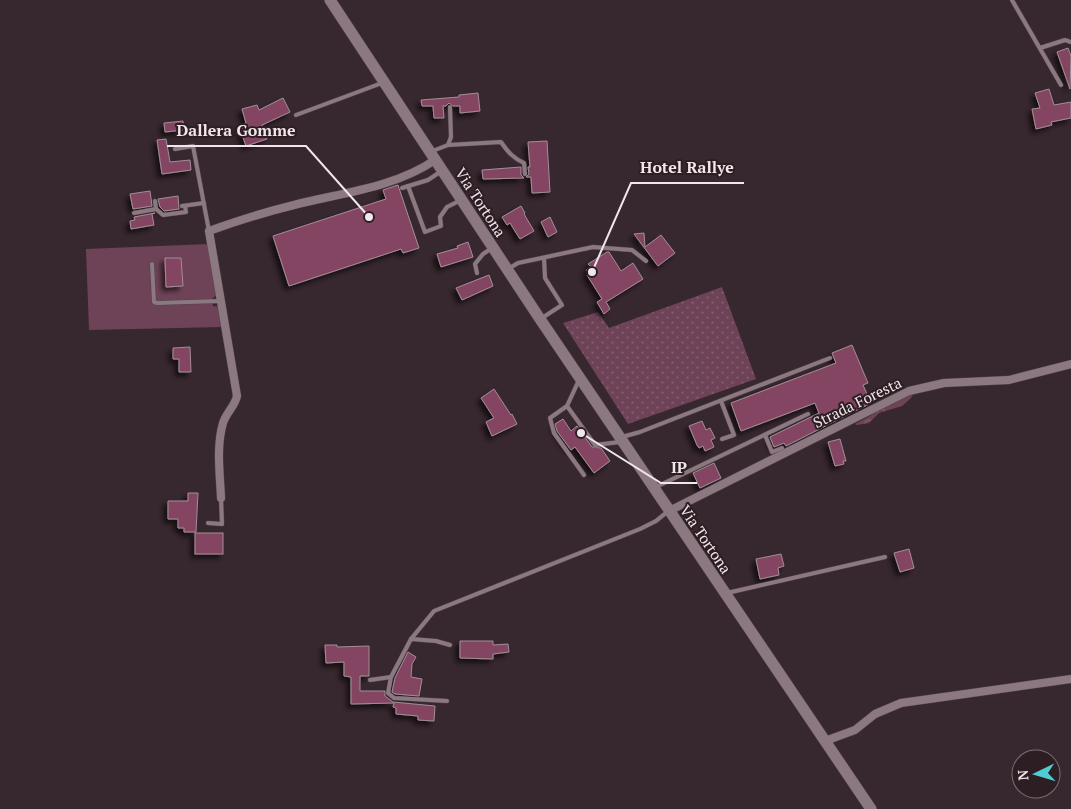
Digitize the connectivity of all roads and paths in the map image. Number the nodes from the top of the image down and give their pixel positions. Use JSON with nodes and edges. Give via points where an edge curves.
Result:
{"nodes":[{"id":1,"x":330,"y":0,"type":"edge"},
{"id":2,"x":1012,"y":0,"type":"edge"},
{"id":3,"x":1071,"y":42,"type":"edge"},
{"id":4,"x":1040,"y":48,"type":"junction"},
{"id":5,"x":384,"y":83,"type":"junction"},
{"id":6,"x":1061,"y":85,"type":"dead end"},
{"id":7,"x":450,"y":108,"type":"dead end"},
{"id":8,"x":296,"y":115,"type":"dead end"},
{"id":9,"x":448,"y":145,"type":"junction"},
{"id":10,"x":175,"y":148,"type":"dead end"},
{"id":11,"x":432,"y":156,"type":"junction"},
{"id":12,"x":442,"y":171,"type":"junction"},
{"id":13,"x":525,"y":174,"type":"dead end"},
{"id":14,"x":408,"y":186,"type":"junction"},
{"id":15,"x":402,"y":188,"type":"dead end"},
{"id":16,"x":461,"y":200,"type":"junction"},
{"id":17,"x":155,"y":201,"type":"dead end"},
{"id":18,"x":204,"y":203,"type":"junction"},
{"id":19,"x":156,"y":210,"type":"junction"},
{"id":20,"x":134,"y":213,"type":"dead end"},
{"id":21,"x":209,"y":230,"type":"junction"},
{"id":22,"x":493,"y":248,"type":"junction"},
{"id":23,"x":544,"y":258,"type":"junction"},
{"id":24,"x":646,"y":261,"type":"dead end"},
{"id":25,"x":152,"y":264,"type":"dead end"},
{"id":26,"x":507,"y":270,"type":"junction"},
{"id":27,"x":476,"y":273,"type":"dead end"},
{"id":28,"x":222,"y":301,"type":"junction"},
{"id":29,"x":540,"y":319,"type":"junction"},
{"id":30,"x":830,"y":358,"type":"dead end"},
{"id":31,"x":1071,"y":364,"type":"edge"},
{"id":32,"x":580,"y":378,"type":"junction"},
{"id":33,"x":721,"y":401,"type":"junction"},
{"id":34,"x":568,"y":406,"type":"junction"},
{"id":35,"x":808,"y":414,"type":"dead end"},
{"id":36,"x":765,"y":435,"type":"junction"},
{"id":37,"x":722,"y":439,"type":"dead end"},
{"id":38,"x":621,"y":440,"type":"junction"},
{"id":39,"x":782,"y":448,"type":"dead end"},
{"id":40,"x":584,"y":475,"type":"dead end"},
{"id":41,"x":654,"y":488,"type":"junction"},
{"id":42,"x":221,"y":498,"type":"joint"},
{"id":43,"x":669,"y":511,"type":"junction"},
{"id":44,"x":208,"y":523,"type":"dead end"},
{"id":45,"x":885,"y":557,"type":"dead end"},
{"id":46,"x":725,"y":594,"type":"junction"},
{"id":47,"x":411,"y":639,"type":"junction"},
{"id":48,"x":450,"y":646,"type":"dead end"},
{"id":49,"x":391,"y":677,"type":"junction"},
{"id":50,"x":1071,"y":679,"type":"edge"},
{"id":51,"x":370,"y":680,"type":"dead end"},
{"id":52,"x":446,"y":701,"type":"dead end"},
{"id":53,"x":825,"y":741,"type":"junction"},
{"id":54,"x":871,"y":809,"type":"edge"}],
"edges":[{"from":1,"to":5,"type":"main road","name":"Via Tortona"},
{"from":2,"to":4,"type":"lane"},
{"from":3,"to":4,"type":"lane","via":[[1065,40]]},
{"from":4,"to":6,"type":"lane"},
{"from":5,"to":8,"type":"lane"},
{"from":5,"to":11,"type":"main road","name":"Via Tortona"},
{"from":7,"to":9,"type":"lane","via":[[452,136]]},
{"from":9,"to":11,"type":"lane","via":[[437,148]]},
{"from":9,"to":13,"type":"lane","via":[[502,142],[507,151],[524,163]]},
{"from":10,"to":18,"type":"lane","via":[[193,146]]},
{"from":11,"to":12,"type":"main road","name":"Via Tortona"},
{"from":11,"to":21,"type":"street","name":"Via Tortona","via":[[402,177]]},
{"from":12,"to":14,"type":"lane","via":[[428,180]]},
{"from":12,"to":16,"type":"main road","name":"Via Tortona"},
{"from":14,"to":15,"type":"lane"},
{"from":14,"to":16,"type":"lane","via":[[425,232],[441,226],[440,217],[448,207]]},
{"from":16,"to":22,"type":"main road","name":"Via Tortona"},
{"from":17,"to":19,"type":"lane"},
{"from":18,"to":19,"type":"lane","via":[[184,206],[186,212],[182,213],[163,215]]},
{"from":18,"to":21,"type":"lane"},
{"from":19,"to":20,"type":"lane"},
{"from":21,"to":28,"type":"street"},
{"from":22,"to":26,"type":"main road","name":"Via Tortona"},
{"from":22,"to":27,"type":"lane","via":[[475,264]]},
{"from":23,"to":24,"type":"lane","via":[[594,247],[632,250]]},
{"from":23,"to":26,"type":"lane","via":[[518,263]]},
{"from":23,"to":29,"type":"lane","via":[[545,278],[562,305]]},
{"from":25,"to":28,"type":"lane","via":[[154,302]]},
{"from":26,"to":29,"type":"main road","name":"Via Tortona"},
{"from":28,"to":42,"type":"street","via":[[237,396],[223,422],[221,434]]},
{"from":29,"to":32,"type":"main road","name":"Via Tortona"},
{"from":30,"to":33,"type":"lane"},
{"from":31,"to":43,"type":"street","name":"Strada Foresta","via":[[1009,380],[944,383],[909,391]]},
{"from":32,"to":34,"type":"lane"},
{"from":32,"to":38,"type":"main road","name":"Via Tortona"},
{"from":33,"to":37,"type":"lane","via":[[734,435]]},
{"from":33,"to":38,"type":"lane"},
{"from":34,"to":38,"type":"lane","via":[[595,444]]},
{"from":34,"to":40,"type":"lane","via":[[550,418],[554,433]]},
{"from":35,"to":36,"type":"lane"},
{"from":36,"to":39,"type":"lane","via":[[772,452]]},
{"from":36,"to":41,"type":"lane"},
{"from":38,"to":41,"type":"main road","name":"Via Tortona"},
{"from":41,"to":43,"type":"main road","name":"Via Tortona"},
{"from":42,"to":44,"type":"lane","via":[[222,524]]},
{"from":43,"to":46,"type":"main road","name":"Via Tortona"},
{"from":43,"to":47,"type":"lane","via":[[640,529],[434,611]]},
{"from":45,"to":46,"type":"lane"},
{"from":46,"to":53,"type":"main road","name":"Via Tortona"},
{"from":47,"to":48,"type":"lane"},
{"from":47,"to":49,"type":"lane"},
{"from":49,"to":51,"type":"lane"},
{"from":49,"to":52,"type":"lane","via":[[388,693],[394,698]]},
{"from":50,"to":53,"type":"street","via":[[893,705],[855,730]]},
{"from":53,"to":54,"type":"main road","name":"Via Tortona"}]}
